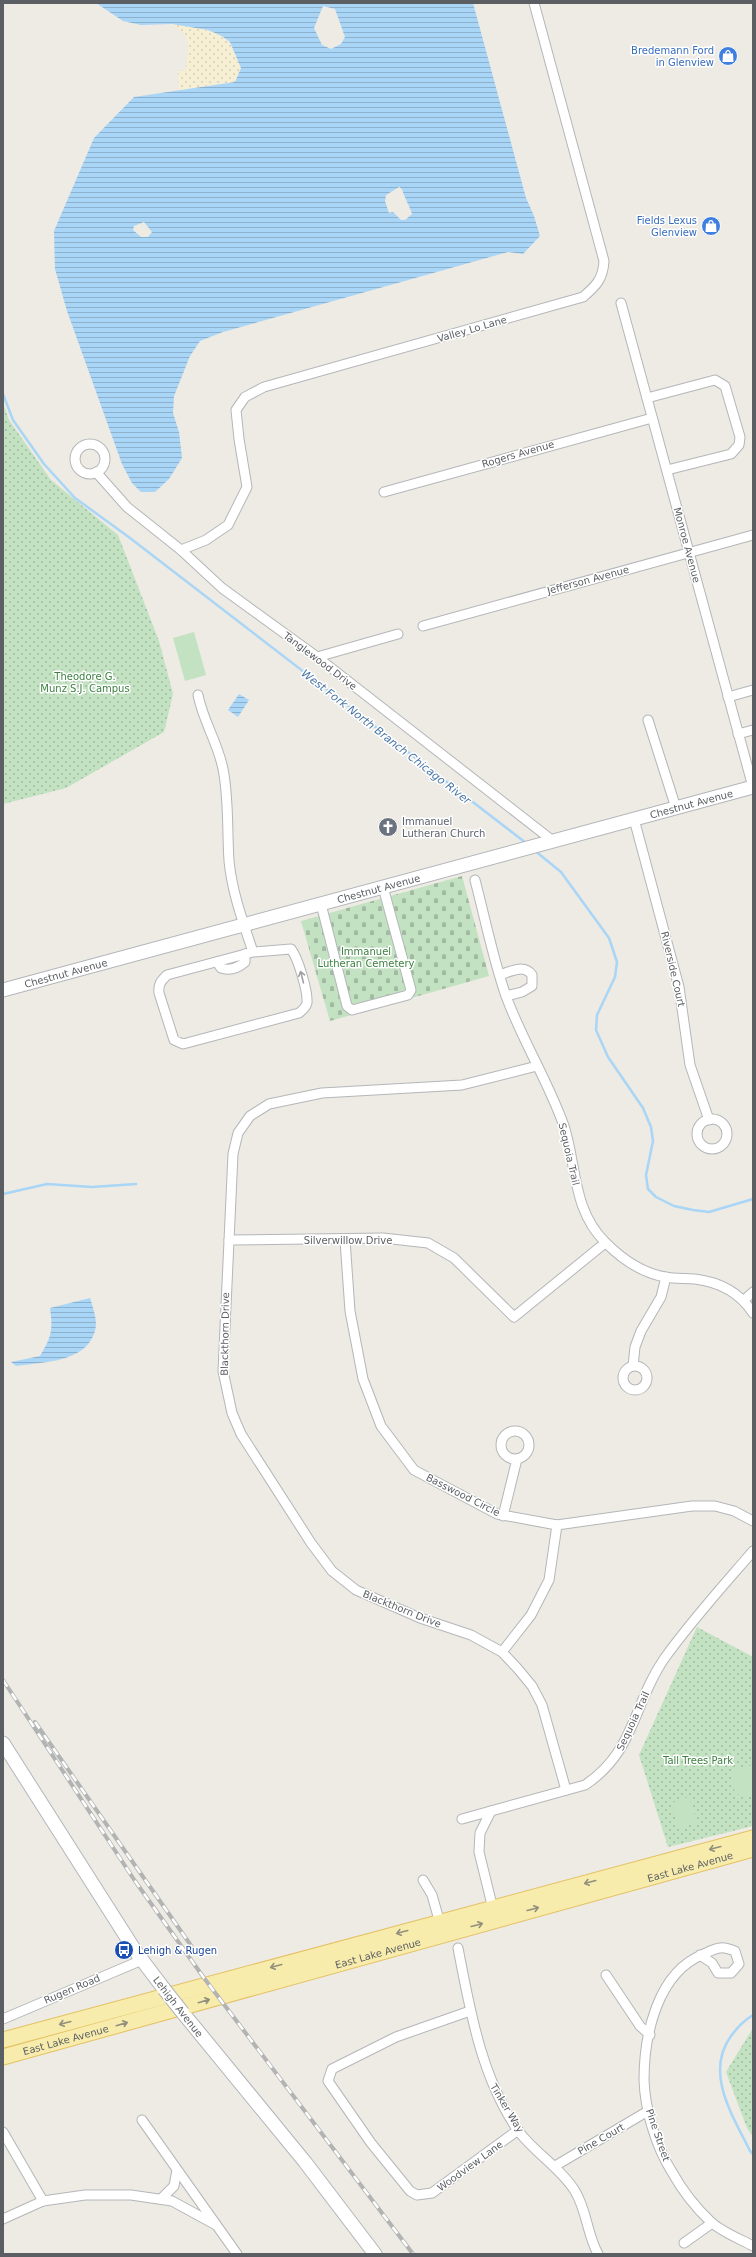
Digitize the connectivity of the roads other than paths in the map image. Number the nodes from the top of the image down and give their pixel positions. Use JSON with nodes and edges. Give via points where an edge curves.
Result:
{"nodes":[{"id":1,"x":534,"y":3,"type":"edge"},
{"id":2,"x":621,"y":303,"type":"dead end"},
{"id":3,"x":647,"y":398,"type":"junction"},
{"id":4,"x":652,"y":418,"type":"junction"},
{"id":5,"x":666,"y":470,"type":"junction"},
{"id":6,"x":96,"y":472,"type":"dead end"},
{"id":7,"x":384,"y":492,"type":"dead end"},
{"id":8,"x":753,"y":535,"type":"edge"},
{"id":9,"x":180,"y":550,"type":"junction"},
{"id":10,"x":689,"y":552,"type":"junction"},
{"id":11,"x":423,"y":626,"type":"dead end"},
{"id":12,"x":398,"y":634,"type":"dead end"},
{"id":13,"x":317,"y":657,"type":"junction"},
{"id":14,"x":753,"y":690,"type":"edge"},
{"id":15,"x":198,"y":695,"type":"dead end"},
{"id":16,"x":728,"y":697,"type":"junction"},
{"id":17,"x":648,"y":720,"type":"dead end"},
{"id":18,"x":753,"y":730,"type":"edge"},
{"id":19,"x":738,"y":734,"type":"junction"},
{"id":20,"x":753,"y":787,"type":"edge"},
{"id":21,"x":676,"y":808,"type":"junction"},
{"id":22,"x":634,"y":819,"type":"junction"},
{"id":23,"x":547,"y":842,"type":"junction"},
{"id":24,"x":475,"y":880,"type":"dead end"},
{"id":25,"x":383,"y":887,"type":"junction"},
{"id":26,"x":321,"y":904,"type":"junction"},
{"id":27,"x":243,"y":924,"type":"junction"},
{"id":28,"x":249,"y":953,"type":"junction"},
{"id":29,"x":500,"y":975,"type":"junction"},
{"id":30,"x":3,"y":990,"type":"edge"},
{"id":31,"x":506,"y":996,"type":"junction"},
{"id":32,"x":537,"y":1066,"type":"junction"},
{"id":33,"x":708,"y":1120,"type":"dead end"},
{"id":34,"x":228,"y":1240,"type":"junction"},
{"id":35,"x":345,"y":1240,"type":"junction"},
{"id":36,"x":605,"y":1243,"type":"junction"},
{"id":37,"x":666,"y":1277,"type":"junction"},
{"id":38,"x":753,"y":1292,"type":"edge"},
{"id":39,"x":744,"y":1300,"type":"junction"},
{"id":40,"x":753,"y":1313,"type":"edge"},
{"id":41,"x":633,"y":1366,"type":"dead end"},
{"id":42,"x":517,"y":1459,"type":"dead end"},
{"id":43,"x":503,"y":1516,"type":"junction"},
{"id":44,"x":753,"y":1521,"type":"edge"},
{"id":45,"x":557,"y":1525,"type":"junction"},
{"id":46,"x":753,"y":1551,"type":"edge"},
{"id":47,"x":502,"y":1652,"type":"junction"},
{"id":48,"x":3,"y":1743,"type":"edge"},
{"id":49,"x":566,"y":1790,"type":"junction"},
{"id":50,"x":491,"y":1811,"type":"junction"},
{"id":51,"x":462,"y":1819,"type":"dead end"},
{"id":52,"x":753,"y":1838,"type":"edge"},
{"id":53,"x":753,"y":1849,"type":"edge"},
{"id":54,"x":423,"y":1880,"type":"dead end"},
{"id":55,"x":494,"y":1914,"type":"junction"},
{"id":56,"x":441,"y":1928,"type":"junction"},
{"id":57,"x":458,"y":1948,"type":"dead end"},
{"id":58,"x":700,"y":1956,"type":"dead end"},
{"id":59,"x":142,"y":1960,"type":"junction"},
{"id":60,"x":606,"y":1975,"type":"dead end"},
{"id":61,"x":470,"y":2011,"type":"junction"},
{"id":62,"x":3,"y":2019,"type":"edge"},
{"id":63,"x":650,"y":2034,"type":"junction"},
{"id":64,"x":3,"y":2040,"type":"edge"},
{"id":65,"x":3,"y":2057,"type":"edge"},
{"id":66,"x":648,"y":2111,"type":"junction"},
{"id":67,"x":142,"y":2120,"type":"dead end"},
{"id":68,"x":518,"y":2130,"type":"junction"},
{"id":69,"x":3,"y":2132,"type":"edge"},
{"id":70,"x":555,"y":2166,"type":"junction"},
{"id":71,"x":177,"y":2170,"type":"junction"},
{"id":72,"x":161,"y":2199,"type":"junction"},
{"id":73,"x":43,"y":2201,"type":"junction"},
{"id":74,"x":3,"y":2219,"type":"edge"},
{"id":75,"x":712,"y":2223,"type":"junction"},
{"id":76,"x":216,"y":2225,"type":"junction"},
{"id":77,"x":684,"y":2243,"type":"dead end"},
{"id":78,"x":753,"y":2246,"type":"edge"},
{"id":79,"x":596,"y":2251,"type":"edge"},
{"id":80,"x":237,"y":2254,"type":"edge"},
{"id":81,"x":375,"y":2254,"type":"edge"}],
"edges":[{"from":1,"to":9,"type":"street","name":"Valley Lo Lane","via":[[604,262],[603,274],[597,286],[583,297],[264,387],[245,397],[236,410],[247,486],[228,525],[206,540]]},
{"from":2,"to":3,"type":"street","name":"Monroe Avenue"},
{"from":3,"to":4,"type":"street","name":"Monroe Avenue"},
{"from":3,"to":5,"type":"street","via":[[707,382],[719,382],[725,386],[740,437],[739,445],[731,454]]},
{"from":4,"to":5,"type":"street","name":"Monroe Avenue"},
{"from":4,"to":7,"type":"street","name":"Rogers Avenue"},
{"from":5,"to":10,"type":"street","name":"Monroe Avenue"},
{"from":6,"to":9,"type":"street","name":"Tanglewood Drive","via":[[126,507]]},
{"from":8,"to":10,"type":"street","name":"Jefferson Avenue"},
{"from":9,"to":13,"type":"street","name":"Tanglewood Drive","via":[[222,588]]},
{"from":10,"to":11,"type":"street","name":"Jefferson Avenue"},
{"from":10,"to":16,"type":"street","name":"Monroe Avenue"},
{"from":12,"to":13,"type":"street"},
{"from":13,"to":23,"type":"street","name":"Tanglewood Drive"},
{"from":14,"to":16,"type":"street"},
{"from":15,"to":27,"type":"street","via":[[202,715],[218,750],[224,771],[229,862]]},
{"from":16,"to":19,"type":"street","name":"Monroe Avenue"},
{"from":17,"to":21,"type":"street"},
{"from":18,"to":19,"type":"street"},
{"from":19,"to":20,"type":"street","name":"Monroe Avenue"},
{"from":20,"to":21,"type":"street","name":"Chestnut Avenue"},
{"from":21,"to":22,"type":"street","name":"Chestnut Avenue"},
{"from":22,"to":23,"type":"street","name":"Chestnut Avenue"},
{"from":22,"to":33,"type":"street","name":"Riverside Court","via":[[679,986],[690,1065]]},
{"from":23,"to":25,"type":"street","name":"Chestnut Avenue"},
{"from":24,"to":29,"type":"street","name":"Sequoia Trail"},
{"from":25,"to":26,"type":"street","name":"Chestnut Avenue"},
{"from":25,"to":26,"type":"street","via":[[411,990],[408,995],[352,1010],[347,1006]]},
{"from":26,"to":27,"type":"street","name":"Chestnut Avenue"},
{"from":27,"to":28,"type":"street"},
{"from":27,"to":30,"type":"street","name":"Chestnut Avenue"},
{"from":28,"to":28,"type":"street","one_way":true,"via":[[167,975],[161,980],[159,993],[172,1036],[179,1044],[217,1036],[304,1009],[307,1001],[296,955],[291,949]]},
{"from":29,"to":31,"type":"street","name":"Sequoia Trail"},
{"from":29,"to":31,"type":"street","via":[[521,969],[526,969],[532,975],[532,986],[522,992]]},
{"from":31,"to":32,"type":"street","name":"Sequoia Trail"},
{"from":32,"to":34,"type":"street","name":"Blackthorn Drive","via":[[462,1085],[322,1093],[269,1104],[250,1116],[238,1133],[233,1154]]},
{"from":32,"to":36,"type":"street","name":"Sequoia Trail","via":[[564,1126],[582,1207]]},
{"from":34,"to":35,"type":"street","name":"Silverwillow Drive"},
{"from":34,"to":47,"type":"street","name":"Blackthorn Drive","via":[[223,1371],[232,1414],[241,1434],[311,1543],[332,1571],[356,1590],[420,1618],[471,1635]]},
{"from":35,"to":36,"type":"street","name":"Silverwillow Drive","via":[[383,1238],[428,1243],[454,1258],[514,1317]]},
{"from":35,"to":43,"type":"street","name":"Basswood Circle","via":[[350,1311],[363,1379],[381,1426],[414,1470]]},
{"from":36,"to":37,"type":"street","name":"Sequoia Trail","via":[[637,1267]]},
{"from":37,"to":39,"type":"street","name":"Sequoia Trail","via":[[697,1279],[716,1284]]},
{"from":37,"to":41,"type":"street","via":[[661,1297],[641,1331],[635,1347]]},
{"from":38,"to":39,"type":"street"},
{"from":39,"to":40,"type":"street","name":"Sequoia Trail"},
{"from":42,"to":43,"type":"street"},
{"from":43,"to":45,"type":"street","name":"Basswood Circle"},
{"from":44,"to":45,"type":"street","name":"Basswood Circle","via":[[734,1511],[715,1506],[692,1506]]},
{"from":45,"to":47,"type":"street","via":[[552,1569],[547,1586],[531,1615]]},
{"from":46,"to":49,"type":"street","name":"Sequoia Trail","via":[[692,1622],[664,1660],[645,1696],[626,1742],[614,1761],[585,1785]]},
{"from":47,"to":49,"type":"street","name":"Blackthorn Drive","via":[[532,1686],[542,1705]]},
{"from":48,"to":59,"type":"street","name":"Lehigh Avenue"},
{"from":49,"to":50,"type":"street","name":"Sequoia Trail"},
{"from":50,"to":51,"type":"street","name":"Sequoia Trail"},
{"from":50,"to":55,"type":"street","via":[[480,1833],[479,1852]]},
{"from":52,"to":55,"type":"main road","name":"East Lake Avenue","one_way":true},
{"from":55,"to":53,"type":"main road","name":"East Lake Avenue","one_way":true},
{"from":54,"to":56,"type":"street","via":[[432,1895]]},
{"from":55,"to":56,"type":"main road","name":"East Lake Avenue"},
{"from":56,"to":64,"type":"main road","name":"East Lake Avenue","one_way":true},
{"from":65,"to":56,"type":"main road","name":"East Lake Avenue","one_way":true},
{"from":57,"to":61,"type":"street","name":"Tinker Way"},
{"from":58,"to":63,"type":"street","name":"Pine Street","via":[[674,1974],[663,1991],[654,2010]]},
{"from":59,"to":62,"type":"street","name":"Rugen Road"},
{"from":59,"to":81,"type":"street","name":"Lehigh Avenue","bridge":true,"via":[[305,2162]]},
{"from":60,"to":63,"type":"street","via":[[640,2026]]},
{"from":61,"to":68,"type":"street","name":"Tinker Way","via":[[494,2089]]},
{"from":61,"to":68,"type":"street","name":"Woodview Lane","via":[[396,2037],[332,2069],[328,2081],[371,2143],[410,2191],[417,2195],[432,2193]]},
{"from":63,"to":66,"type":"street","name":"Pine Street","via":[[644,2081]]},
{"from":66,"to":70,"type":"street","name":"Pine Court"},
{"from":66,"to":75,"type":"street","name":"Pine Street","via":[[671,2171],[690,2199]]},
{"from":67,"to":71,"type":"street"},
{"from":68,"to":70,"type":"street","name":"Tinker Way"},
{"from":69,"to":73,"type":"street"},
{"from":70,"to":79,"type":"street","name":"Tinker Way","via":[[575,2190],[584,2209]]},
{"from":71,"to":72,"type":"street","via":[[174,2186]]},
{"from":71,"to":76,"type":"street"},
{"from":72,"to":73,"type":"street","via":[[131,2195],[85,2195]]},
{"from":72,"to":76,"type":"street","via":[[172,2201]]},
{"from":73,"to":74,"type":"street"},
{"from":75,"to":77,"type":"street"},
{"from":75,"to":78,"type":"street","name":"Pine Street"},
{"from":76,"to":80,"type":"street"}]}
